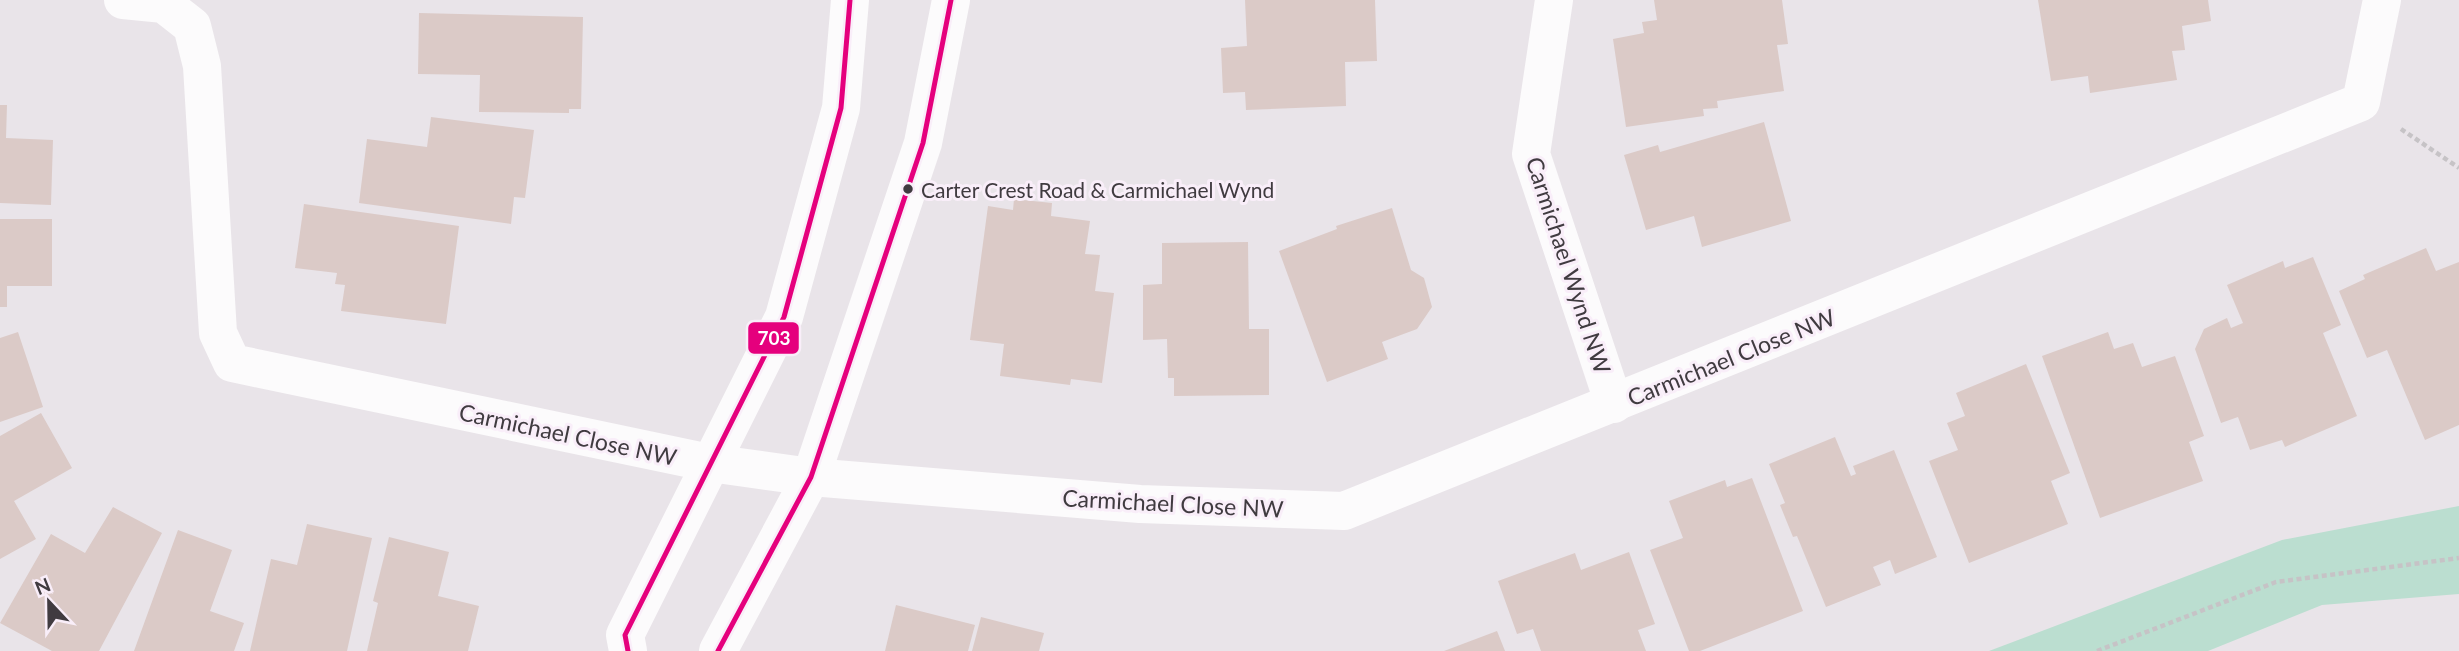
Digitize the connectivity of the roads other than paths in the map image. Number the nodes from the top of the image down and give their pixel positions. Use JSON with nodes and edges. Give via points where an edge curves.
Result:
{"nodes":[{"id":1,"x":123,"y":0,"type":"edge"},
{"id":2,"x":850,"y":0,"type":"edge"},
{"id":3,"x":951,"y":0,"type":"edge"},
{"id":4,"x":1553,"y":0,"type":"edge"},
{"id":5,"x":2382,"y":0,"type":"edge"},
{"id":6,"x":1614,"y":404,"type":"junction"},
{"id":7,"x":710,"y":463,"type":"junction"},
{"id":8,"x":811,"y":477,"type":"junction"},
{"id":9,"x":628,"y":651,"type":"edge"},
{"id":10,"x":718,"y":651,"type":"edge"}],
"edges":[{"from":1,"to":7,"type":"street","name":"Carmichael Close NW","via":[[164,4],[192,26],[201,66],[218,333],[232,363]]},
{"from":2,"to":7,"type":"street","via":[[841,108],[784,317]]},
{"from":3,"to":8,"type":"street","via":[[923,143]]},
{"from":4,"to":6,"type":"street","name":"Carmichael Wynd NW","via":[[1531,154]]},
{"from":5,"to":6,"type":"street","name":"Carmichael Close NW","via":[[2361,102]]},
{"from":6,"to":8,"type":"street","name":"Carmichael Close NW","via":[[1344,511],[1140,504]]},
{"from":7,"to":8,"type":"street","name":"Carmichael Close NW"},
{"from":7,"to":9,"type":"street","via":[[625,635]]},
{"from":8,"to":10,"type":"street"}]}
